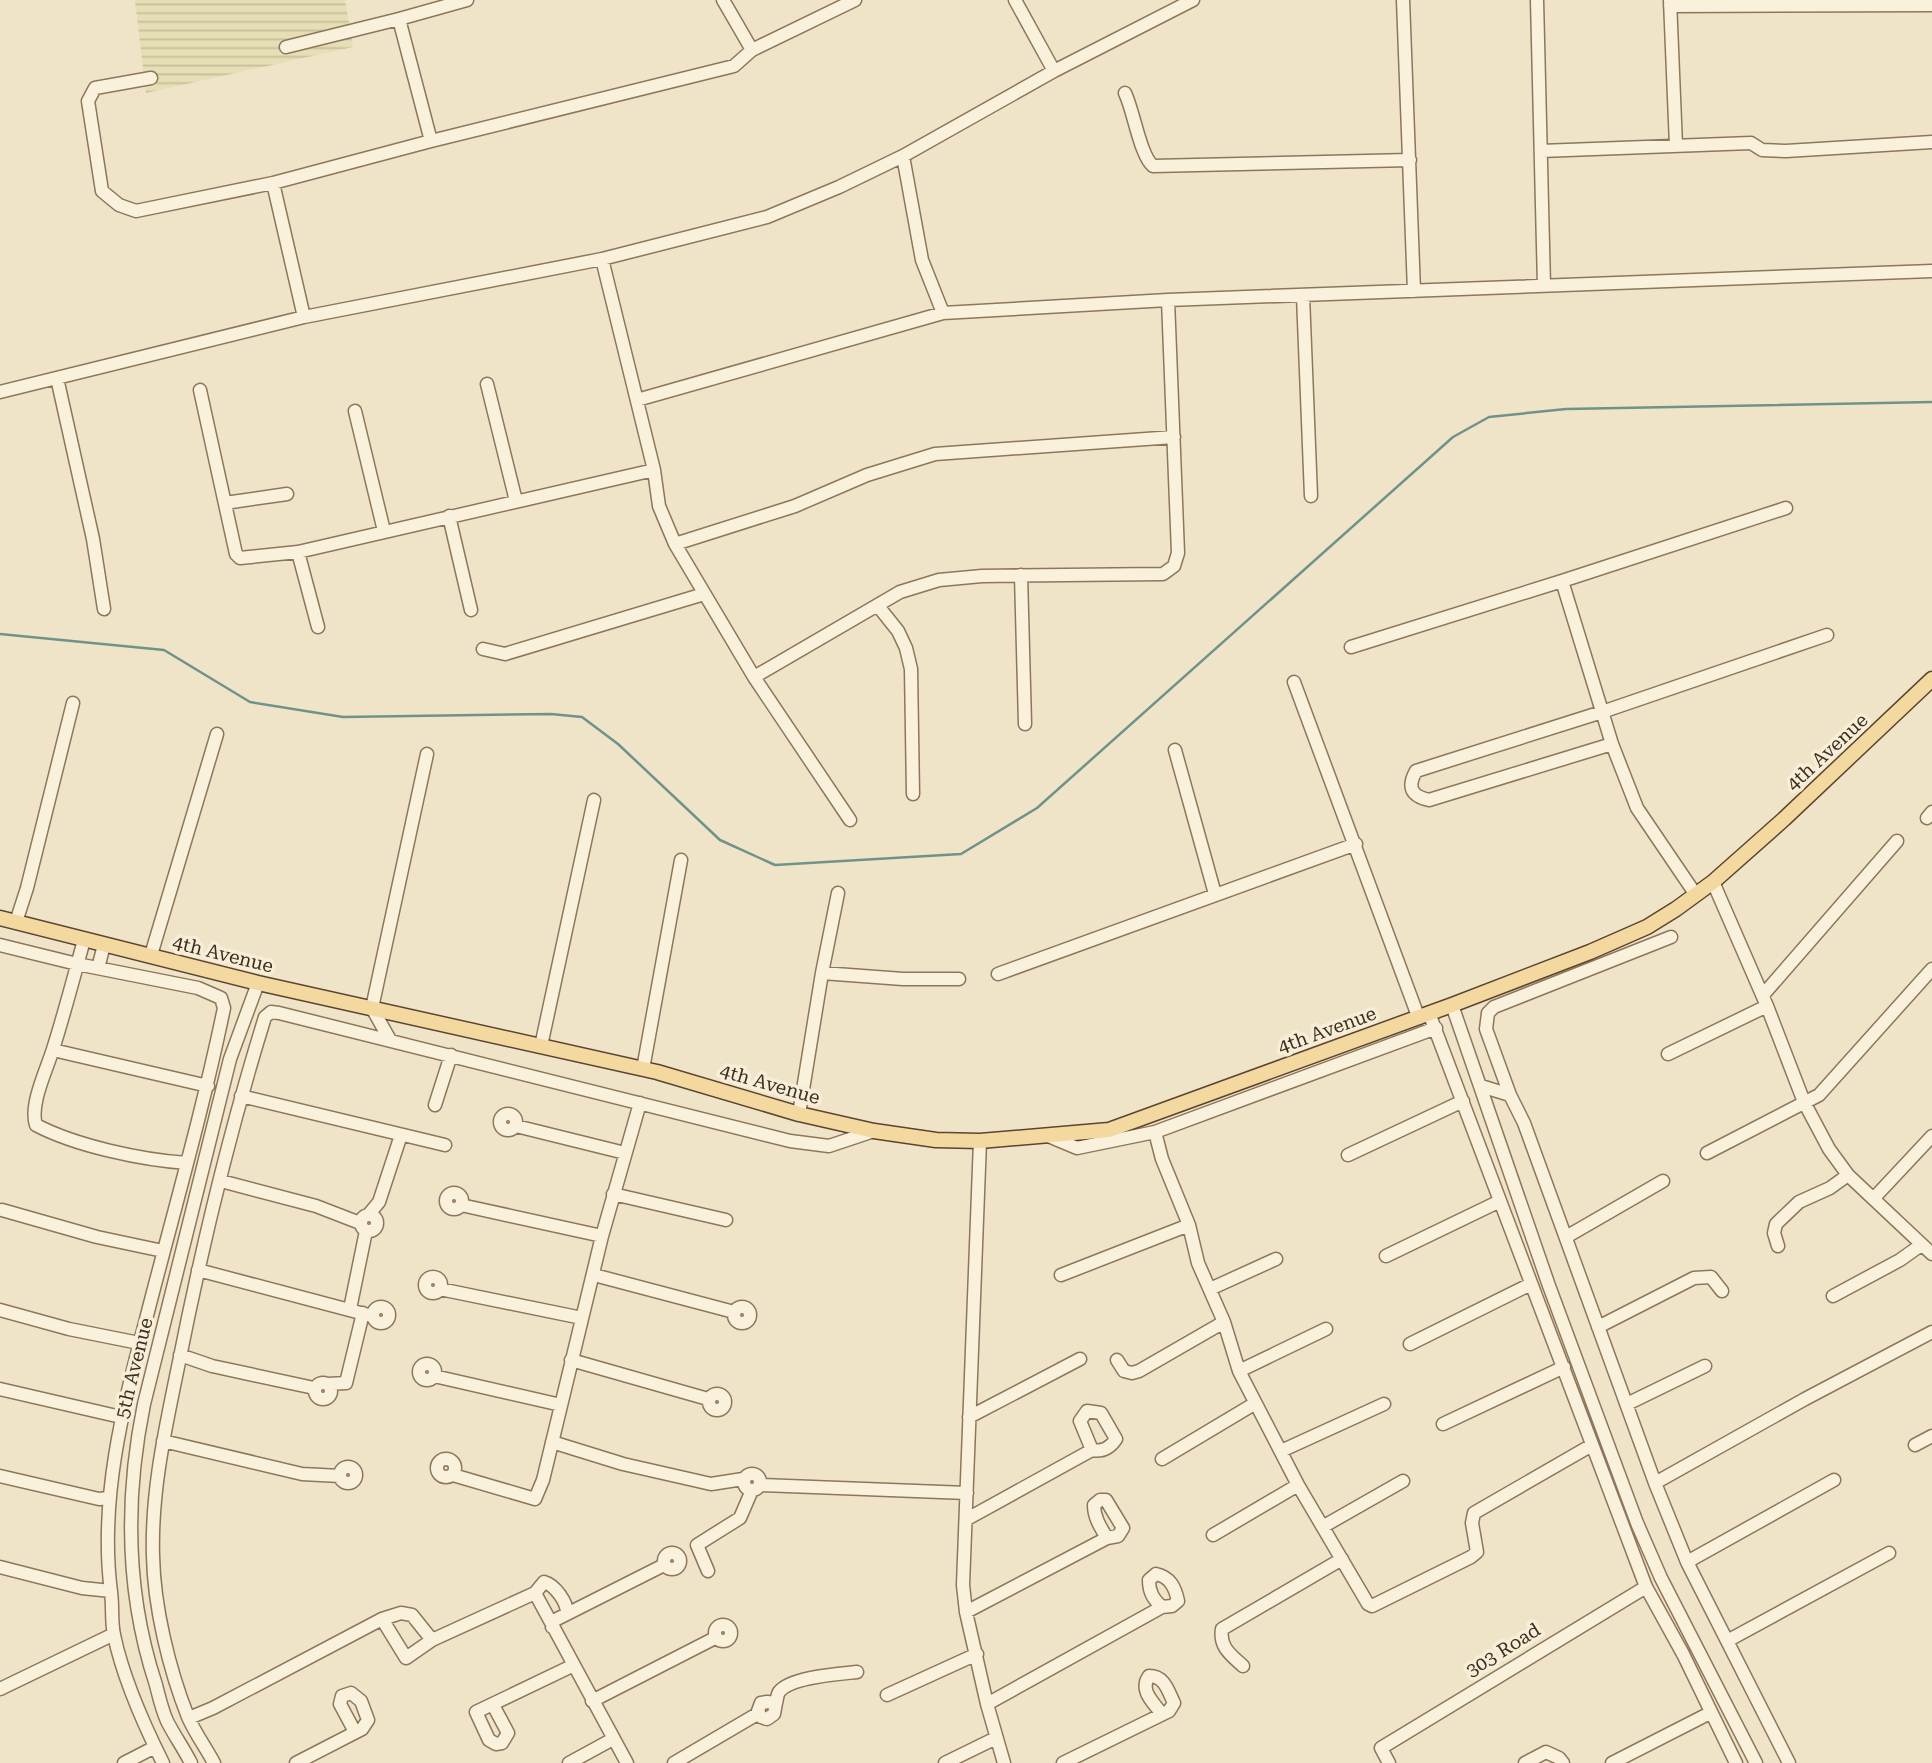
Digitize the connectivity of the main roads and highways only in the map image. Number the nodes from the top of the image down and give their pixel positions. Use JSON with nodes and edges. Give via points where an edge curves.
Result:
{"nodes":[{"id":1,"x":1932,"y":679,"type":"edge"},
{"id":2,"x":0,"y":918,"type":"edge"}],
"edges":[{"from":1,"to":2,"type":"main road","name":"4th Avenue","via":[[1713,882],[1635,932],[1452,1005],[1109,1130],[980,1141],[874,1131],[643,1069],[258,983]]}]}
